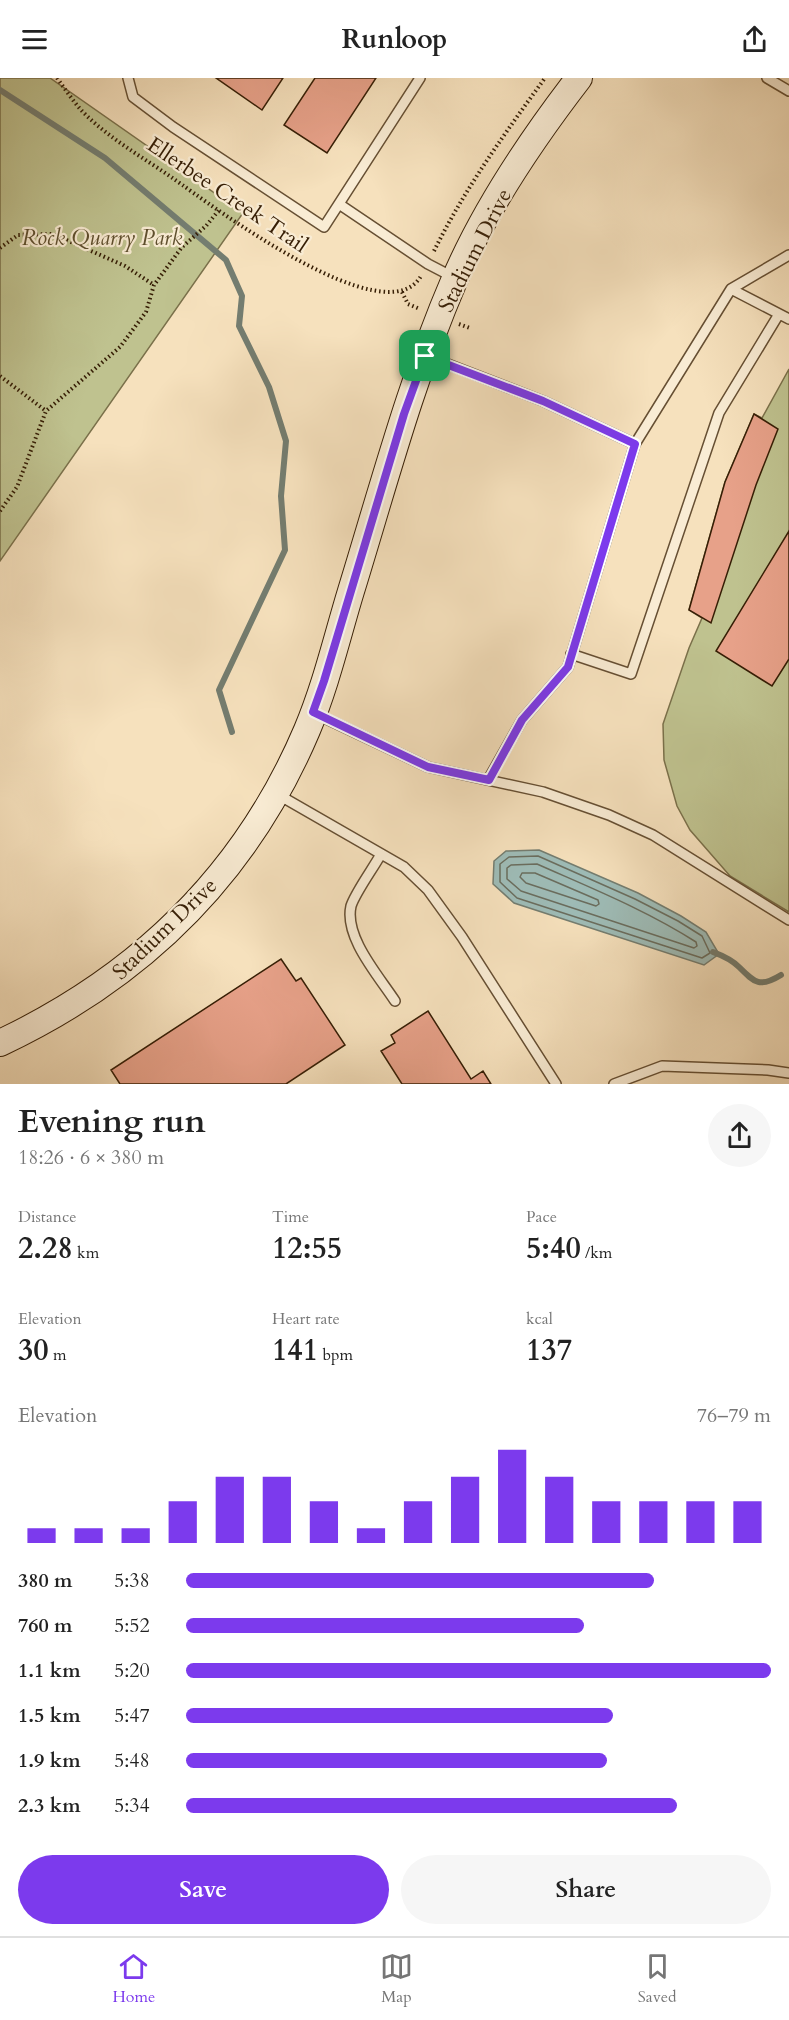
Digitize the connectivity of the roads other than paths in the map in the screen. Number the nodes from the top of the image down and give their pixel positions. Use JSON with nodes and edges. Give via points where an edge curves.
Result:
{"nodes":[{"id":1,"x":128,"y":78,"type":"edge"},
{"id":2,"x":420,"y":78,"type":"edge"},
{"id":3,"x":579,"y":78,"type":"edge"},
{"id":4,"x":767,"y":78,"type":"edge"},
{"id":5,"x":789,"y":91,"type":"edge"},
{"id":6,"x":339,"y":204,"type":"junction"},
{"id":7,"x":789,"y":255,"type":"edge"},
{"id":8,"x":455,"y":278,"type":"junction"},
{"id":9,"x":731,"y":289,"type":"junction"},
{"id":10,"x":779,"y":314,"type":"junction"},
{"id":11,"x":789,"y":319,"type":"edge"},
{"id":12,"x":425,"y":356,"type":"junction"},
{"id":13,"x":635,"y":444,"type":"junction"},
{"id":14,"x":572,"y":654,"type":"junction"},
{"id":15,"x":313,"y":712,"type":"junction"},
{"id":16,"x":489,"y":780,"type":"junction"},
{"id":17,"x":275,"y":793,"type":"junction"},
{"id":18,"x":381,"y":854,"type":"junction"},
{"id":19,"x":789,"y":920,"type":"edge"},
{"id":20,"x":395,"y":1001,"type":"dead end"},
{"id":21,"x":0,"y":1043,"type":"edge"},
{"id":22,"x":789,"y":1073,"type":"edge"},
{"id":23,"x":556,"y":1084,"type":"edge"},
{"id":24,"x":614,"y":1084,"type":"edge"}],
"edges":[{"from":1,"to":6,"type":"lane","via":[[133,97],[324,227]]},
{"from":2,"to":6,"type":"lane"},
{"from":3,"to":8,"type":"street","name":"Stadium Drive","via":[[543,125]]},
{"from":4,"to":5,"type":"lane"},
{"from":6,"to":8,"type":"lane"},
{"from":7,"to":9,"type":"lane"},
{"from":8,"to":12,"type":"street","name":"Stadium Drive"},
{"from":9,"to":10,"type":"lane"},
{"from":9,"to":13,"type":"lane"},
{"from":10,"to":11,"type":"lane"},
{"from":10,"to":14,"type":"lane","via":[[719,413],[631,674]]},
{"from":12,"to":13,"type":"lane","via":[[543,401]]},
{"from":12,"to":15,"type":"street","name":"Stadium Drive"},
{"from":13,"to":14,"type":"lane"},
{"from":14,"to":16,"type":"lane","via":[[568,667],[522,720]]},
{"from":15,"to":16,"type":"lane","via":[[428,767]]},
{"from":15,"to":17,"type":"street","name":"Stadium Drive"},
{"from":16,"to":19,"type":"lane","via":[[543,792],[653,835]]},
{"from":17,"to":18,"type":"lane"},
{"from":17,"to":21,"type":"street","name":"Stadium Drive","via":[[217,880],[147,951],[107,982]]},
{"from":18,"to":20,"type":"lane","via":[[352,904],[349,923],[359,947]]},
{"from":18,"to":23,"type":"lane","via":[[404,867],[444,911]]},
{"from":22,"to":24,"type":"lane","via":[[662,1065]]}]}
